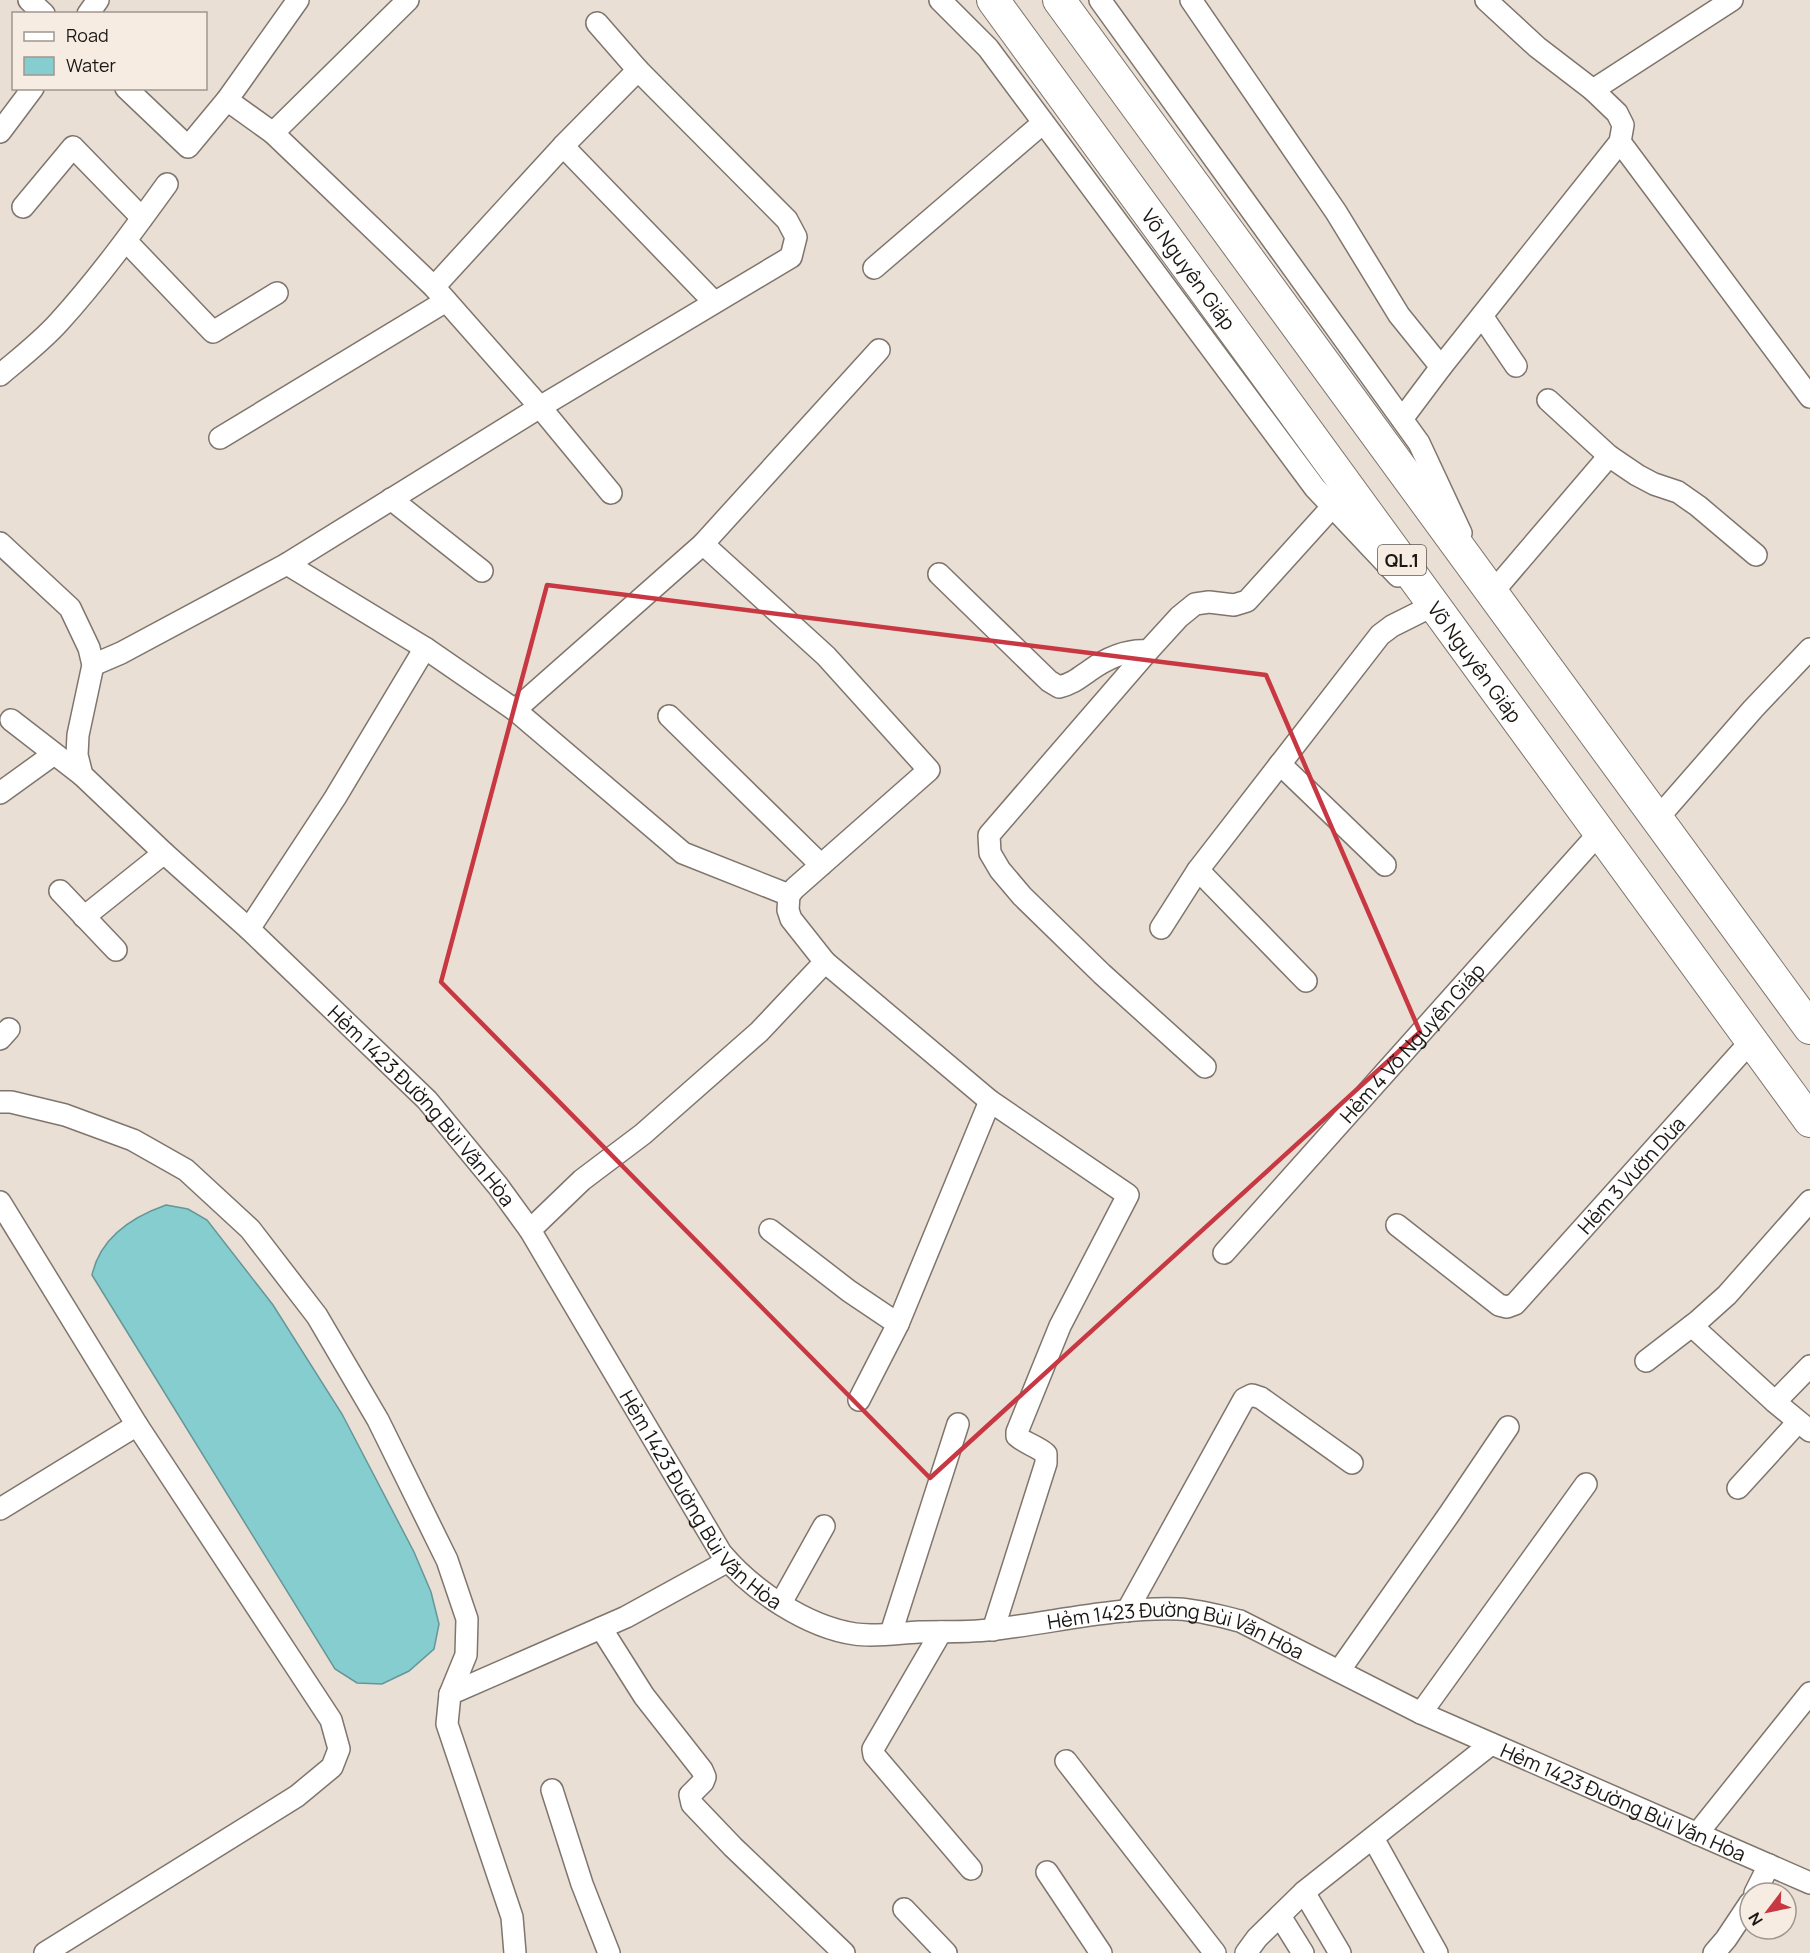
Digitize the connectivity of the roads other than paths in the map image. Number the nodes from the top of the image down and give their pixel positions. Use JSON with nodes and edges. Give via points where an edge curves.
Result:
{"nodes":[{"id":1,"x":29,"y":0,"type":"edge"},
{"id":2,"x":298,"y":0,"type":"edge"},
{"id":3,"x":408,"y":0,"type":"edge"},
{"id":4,"x":940,"y":0,"type":"edge"},
{"id":5,"x":993,"y":0,"type":"edge"},
{"id":6,"x":1059,"y":0,"type":"edge"},
{"id":7,"x":1100,"y":0,"type":"edge"},
{"id":8,"x":1191,"y":0,"type":"edge"},
{"id":9,"x":1486,"y":0,"type":"edge"},
{"id":10,"x":1732,"y":0,"type":"edge"},
{"id":11,"x":42,"y":12,"type":"edge"},
{"id":12,"x":597,"y":23,"type":"dead end"},
{"id":13,"x":638,"y":70,"type":"junction"},
{"id":14,"x":32,"y":90,"type":"edge"},
{"id":15,"x":128,"y":90,"type":"edge"},
{"id":16,"x":1593,"y":90,"type":"junction"},
{"id":17,"x":227,"y":100,"type":"junction"},
{"id":18,"x":1043,"y":123,"type":"junction"},
{"id":19,"x":0,"y":132,"type":"edge"},
{"id":20,"x":273,"y":133,"type":"junction"},
{"id":21,"x":1620,"y":142,"type":"junction"},
{"id":22,"x":563,"y":146,"type":"junction"},
{"id":23,"x":167,"y":184,"type":"dead end"},
{"id":24,"x":23,"y":207,"type":"dead end"},
{"id":25,"x":142,"y":218,"type":"junction"},
{"id":26,"x":126,"y":241,"type":"junction"},
{"id":27,"x":874,"y":268,"type":"dead end"},
{"id":28,"x":277,"y":293,"type":"dead end"},
{"id":29,"x":440,"y":294,"type":"junction"},
{"id":30,"x":714,"y":302,"type":"junction"},
{"id":31,"x":1482,"y":316,"type":"junction"},
{"id":32,"x":879,"y":350,"type":"dead end"},
{"id":33,"x":1441,"y":366,"type":"junction"},
{"id":34,"x":1516,"y":366,"type":"dead end"},
{"id":35,"x":0,"y":375,"type":"edge"},
{"id":36,"x":1810,"y":397,"type":"edge"},
{"id":37,"x":1548,"y":400,"type":"dead end"},
{"id":38,"x":540,"y":407,"type":"junction"},
{"id":39,"x":1402,"y":419,"type":"junction"},
{"id":40,"x":220,"y":438,"type":"dead end"},
{"id":41,"x":1609,"y":456,"type":"junction"},
{"id":42,"x":611,"y":492,"type":"dead end"},
{"id":43,"x":391,"y":499,"type":"junction"},
{"id":44,"x":1332,"y":507,"type":"junction"},
{"id":45,"x":0,"y":543,"type":"edge"},
{"id":46,"x":703,"y":544,"type":"junction"},
{"id":47,"x":1756,"y":555,"type":"dead end"},
{"id":48,"x":287,"y":564,"type":"junction"},
{"id":49,"x":483,"y":572,"type":"dead end"},
{"id":50,"x":939,"y":573,"type":"dead end"},
{"id":51,"x":1488,"y":588,"type":"junction"},
{"id":52,"x":1428,"y":608,"type":"junction"},
{"id":53,"x":1464,"y":645,"type":"junction"},
{"id":54,"x":425,"y":648,"type":"junction"},
{"id":55,"x":1810,"y":649,"type":"edge"},
{"id":56,"x":1148,"y":651,"type":"junction"},
{"id":57,"x":93,"y":665,"type":"junction"},
{"id":58,"x":515,"y":710,"type":"junction"},
{"id":59,"x":669,"y":716,"type":"dead end"},
{"id":60,"x":11,"y":720,"type":"dead end"},
{"id":61,"x":54,"y":754,"type":"junction"},
{"id":62,"x":1280,"y":764,"type":"junction"},
{"id":63,"x":82,"y":775,"type":"junction"},
{"id":64,"x":0,"y":793,"type":"edge"},
{"id":65,"x":1657,"y":819,"type":"junction"},
{"id":66,"x":1599,"y":832,"type":"junction"},
{"id":67,"x":164,"y":853,"type":"junction"},
{"id":68,"x":821,"y":865,"type":"junction"},
{"id":69,"x":1385,"y":865,"type":"dead end"},
{"id":70,"x":1198,"y":870,"type":"junction"},
{"id":71,"x":60,"y":891,"type":"dead end"},
{"id":72,"x":789,"y":895,"type":"junction"},
{"id":73,"x":84,"y":917,"type":"junction"},
{"id":74,"x":1161,"y":928,"type":"dead end"},
{"id":75,"x":249,"y":929,"type":"junction"},
{"id":76,"x":116,"y":950,"type":"dead end"},
{"id":77,"x":825,"y":962,"type":"junction"},
{"id":78,"x":1306,"y":981,"type":"dead end"},
{"id":79,"x":1810,"y":1028,"type":"edge"},
{"id":80,"x":1752,"y":1040,"type":"junction"},
{"id":81,"x":1204,"y":1067,"type":"dead end"},
{"id":82,"x":990,"y":1101,"type":"junction"},
{"id":83,"x":0,"y":1102,"type":"edge"},
{"id":84,"x":1810,"y":1121,"type":"edge"},
{"id":85,"x":0,"y":1202,"type":"edge"},
{"id":86,"x":1810,"y":1202,"type":"edge"},
{"id":87,"x":1397,"y":1225,"type":"dead end"},
{"id":88,"x":530,"y":1230,"type":"junction"},
{"id":89,"x":770,"y":1230,"type":"dead end"},
{"id":90,"x":1224,"y":1253,"type":"dead end"},
{"id":91,"x":898,"y":1324,"type":"junction"},
{"id":92,"x":1692,"y":1326,"type":"junction"},
{"id":93,"x":1646,"y":1361,"type":"dead end"},
{"id":94,"x":1810,"y":1366,"type":"edge"},
{"id":95,"x":859,"y":1400,"type":"dead end"},
{"id":96,"x":1774,"y":1402,"type":"junction"},
{"id":97,"x":958,"y":1424,"type":"dead end"},
{"id":98,"x":137,"y":1425,"type":"junction"},
{"id":99,"x":1804,"y":1426,"type":"edge"},
{"id":100,"x":1508,"y":1427,"type":"dead end"},
{"id":101,"x":1352,"y":1463,"type":"dead end"},
{"id":102,"x":1586,"y":1484,"type":"dead end"},
{"id":103,"x":1738,"y":1488,"type":"dead end"},
{"id":104,"x":0,"y":1509,"type":"edge"},
{"id":105,"x":824,"y":1526,"type":"dead end"},
{"id":106,"x":728,"y":1561,"type":"junction"},
{"id":107,"x":781,"y":1603,"type":"junction"},
{"id":108,"x":1127,"y":1611,"type":"junction"},
{"id":109,"x":601,"y":1628,"type":"junction"},
{"id":110,"x":993,"y":1630,"type":"junction"},
{"id":111,"x":941,"y":1632,"type":"junction"},
{"id":112,"x":891,"y":1633,"type":"junction"},
{"id":113,"x":1339,"y":1671,"type":"junction"},
{"id":114,"x":1810,"y":1693,"type":"edge"},
{"id":115,"x":450,"y":1694,"type":"junction"},
{"id":116,"x":1421,"y":1713,"type":"junction"},
{"id":117,"x":1491,"y":1744,"type":"junction"},
{"id":118,"x":1066,"y":1761,"type":"dead end"},
{"id":119,"x":552,"y":1790,"type":"dead end"},
{"id":120,"x":1697,"y":1834,"type":"junction"},
{"id":121,"x":1373,"y":1838,"type":"junction"},
{"id":122,"x":1769,"y":1865,"type":"junction"},
{"id":123,"x":971,"y":1869,"type":"dead end"},
{"id":124,"x":1047,"y":1872,"type":"dead end"},
{"id":125,"x":1807,"y":1876,"type":"edge"},
{"id":126,"x":1761,"y":1881,"type":"edge"},
{"id":127,"x":1304,"y":1892,"type":"junction"},
{"id":128,"x":903,"y":1909,"type":"dead end"},
{"id":129,"x":1280,"y":1916,"type":"junction"},
{"id":130,"x":1738,"y":1922,"type":"edge"},
{"id":131,"x":45,"y":1953,"type":"edge"},
{"id":132,"x":515,"y":1953,"type":"edge"},
{"id":133,"x":609,"y":1953,"type":"edge"},
{"id":134,"x":844,"y":1953,"type":"edge"},
{"id":135,"x":945,"y":1953,"type":"edge"},
{"id":136,"x":1101,"y":1953,"type":"edge"},
{"id":137,"x":1215,"y":1953,"type":"edge"},
{"id":138,"x":1246,"y":1953,"type":"edge"},
{"id":139,"x":1303,"y":1953,"type":"edge"},
{"id":140,"x":1340,"y":1953,"type":"edge"},
{"id":141,"x":1437,"y":1953,"type":"edge"},
{"id":142,"x":1714,"y":1953,"type":"edge"}],
"edges":[{"from":1,"to":11,"type":"street"},
{"from":2,"to":17,"type":"street"},
{"from":3,"to":20,"type":"street"},
{"from":4,"to":18,"type":"street","via":[[988,48]]},
{"from":5,"to":53,"type":"highway","name":"Võ Nguyên Giáp","number":"QL.1"},
{"from":6,"to":51,"type":"highway","number":"QL.1"},
{"from":7,"to":39,"type":"street"},
{"from":8,"to":33,"type":"street","via":[[1336,212],[1400,315]]},
{"from":9,"to":16,"type":"street","via":[[1537,47]]},
{"from":10,"to":16,"type":"street"},
{"from":12,"to":13,"type":"street"},
{"from":13,"to":22,"type":"street"},
{"from":13,"to":30,"type":"street","via":[[788,220],[796,237],[791,257]]},
{"from":14,"to":19,"type":"street"},
{"from":15,"to":17,"type":"street","via":[[188,147]]},
{"from":16,"to":21,"type":"street","via":[[1617,113],[1623,125]]},
{"from":17,"to":20,"type":"street"},
{"from":18,"to":27,"type":"street"},
{"from":18,"to":44,"type":"street"},
{"from":20,"to":29,"type":"street"},
{"from":21,"to":31,"type":"street"},
{"from":21,"to":36,"type":"street"},
{"from":22,"to":29,"type":"street"},
{"from":22,"to":30,"type":"street"},
{"from":23,"to":25,"type":"street"},
{"from":24,"to":25,"type":"street","via":[[73,147]]},
{"from":25,"to":26,"type":"street"},
{"from":26,"to":28,"type":"street","via":[[213,332]]},
{"from":26,"to":35,"type":"street","via":[[58,323]]},
{"from":29,"to":38,"type":"street"},
{"from":29,"to":40,"type":"street"},
{"from":30,"to":38,"type":"street"},
{"from":31,"to":33,"type":"street"},
{"from":31,"to":34,"type":"street"},
{"from":32,"to":46,"type":"street"},
{"from":33,"to":39,"type":"street"},
{"from":37,"to":41,"type":"street"},
{"from":38,"to":42,"type":"street"},
{"from":38,"to":43,"type":"street"},
{"from":39,"to":51,"type":"street","via":[[1419,443]]},
{"from":41,"to":47,"type":"street","via":[[1654,484],[1678,492]]},
{"from":41,"to":51,"type":"street"},
{"from":43,"to":48,"type":"street"},
{"from":43,"to":49,"type":"street"},
{"from":44,"to":52,"type":"street"},
{"from":44,"to":56,"type":"street","via":[[1247,601],[1195,604]]},
{"from":45,"to":57,"type":"street","via":[[70,608]]},
{"from":46,"to":58,"type":"street"},
{"from":46,"to":68,"type":"street","via":[[826,656],[929,770]]},
{"from":48,"to":54,"type":"street"},
{"from":48,"to":57,"type":"street"},
{"from":50,"to":56,"type":"street","via":[[1059,687],[1071,684],[1120,654]]},
{"from":51,"to":65,"type":"highway","number":"QL.1"},
{"from":52,"to":53,"type":"street"},
{"from":52,"to":62,"type":"street","via":[[1380,635]]},
{"from":53,"to":66,"type":"highway","name":"Võ Nguyên Giáp","number":"QL.1"},
{"from":54,"to":58,"type":"street"},
{"from":54,"to":75,"type":"street","via":[[335,798]]},
{"from":55,"to":65,"type":"street"},
{"from":56,"to":81,"type":"street","via":[[989,835],[990,853],[1022,896]]},
{"from":57,"to":63,"type":"street","via":[[78,735]]},
{"from":58,"to":72,"type":"street","via":[[683,853]]},
{"from":59,"to":68,"type":"street"},
{"from":60,"to":61,"type":"street","name":"Hẻm 1423 Đường Bùi Văn Hòa"},
{"from":61,"to":63,"type":"street","name":"Hẻm 1423 Đường Bùi Văn Hòa"},
{"from":61,"to":64,"type":"street"},
{"from":62,"to":69,"type":"street"},
{"from":62,"to":70,"type":"street"},
{"from":63,"to":67,"type":"street","name":"Hẻm 1423 Đường Bùi Văn Hòa"},
{"from":65,"to":79,"type":"highway","number":"QL.1"},
{"from":66,"to":80,"type":"highway","name":"Võ Nguyên Giáp","number":"QL.1"},
{"from":66,"to":90,"type":"street","name":"Hẻm 4 Võ Nguyên Giáp"},
{"from":67,"to":73,"type":"street"},
{"from":67,"to":75,"type":"street","name":"Hẻm 1423 Đường Bùi Văn Hòa"},
{"from":68,"to":72,"type":"street"},
{"from":70,"to":74,"type":"street"},
{"from":70,"to":78,"type":"street"},
{"from":71,"to":73,"type":"street"},
{"from":72,"to":77,"type":"street","via":[[791,919]]},
{"from":73,"to":76,"type":"street"},
{"from":75,"to":88,"type":"street","name":"Hẻm 1423 Đường Bùi Văn Hòa","via":[[427,1100]]},
{"from":77,"to":82,"type":"street"},
{"from":77,"to":88,"type":"street","via":[[759,1032],[643,1134],[582,1180]]},
{"from":80,"to":84,"type":"highway","name":"Võ Nguyên Giáp","number":"QL.1"},
{"from":80,"to":87,"type":"street","name":"Hẻm 3 Vườn Dừa","via":[[1515,1304],[1499,1305]]},
{"from":82,"to":91,"type":"street"},
{"from":82,"to":110,"type":"street","via":[[1128,1195],[1059,1326],[1017,1432],[1020,1439],[1046,1454],[1046,1463]]},
{"from":83,"to":115,"type":"street","via":[[65,1115],[134,1140],[186,1170],[250,1229],[317,1316],[378,1420],[447,1560],[467,1619],[466,1655]]},
{"from":85,"to":98,"type":"street"},
{"from":86,"to":92,"type":"street","via":[[1727,1295]]},
{"from":88,"to":106,"type":"street","name":"Hẻm 1423 Đường Bùi Văn Hòa"},
{"from":89,"to":91,"type":"street","via":[[849,1292]]},
{"from":91,"to":95,"type":"street"},
{"from":92,"to":93,"type":"street"},
{"from":92,"to":96,"type":"street"},
{"from":94,"to":96,"type":"street"},
{"from":96,"to":99,"type":"street"},
{"from":97,"to":112,"type":"street"},
{"from":98,"to":104,"type":"street"},
{"from":98,"to":131,"type":"street","via":[[331,1720],[339,1749],[332,1767],[297,1796]]},
{"from":99,"to":103,"type":"street"},
{"from":100,"to":113,"type":"street"},
{"from":101,"to":108,"type":"street","via":[[1262,1398],[1252,1395],[1244,1399]]},
{"from":102,"to":116,"type":"street"},
{"from":105,"to":107,"type":"street"},
{"from":106,"to":107,"type":"street","name":"Hẻm 1423 Đường Bùi Văn Hòa","via":[[762,1592]]},
{"from":106,"to":109,"type":"street"},
{"from":107,"to":112,"type":"street","name":"Hẻm 1423 Đường Bùi Văn Hòa","via":[[830,1629],[857,1634]]},
{"from":108,"to":110,"type":"street","name":"Hẻm 1423 Đường Bùi Văn Hòa"},
{"from":108,"to":113,"type":"street","name":"Hẻm 1423 Đường Bùi Văn Hòa","via":[[1179,1609],[1240,1621]]},
{"from":109,"to":115,"type":"street"},
{"from":109,"to":134,"type":"street","via":[[644,1696],[702,1770],[705,1777],[690,1795],[692,1804]]},
{"from":110,"to":111,"type":"street","name":"Hẻm 1423 Đường Bùi Văn Hòa"},
{"from":111,"to":112,"type":"street","name":"Hẻm 1423 Đường Bùi Văn Hòa"},
{"from":111,"to":123,"type":"street","via":[[873,1749],[874,1755]]},
{"from":113,"to":116,"type":"street","name":"Hẻm 1423 Đường Bùi Văn Hòa"},
{"from":114,"to":120,"type":"street"},
{"from":115,"to":132,"type":"street","via":[[447,1724],[512,1917]]},
{"from":116,"to":117,"type":"street","name":"Hẻm 1423 Đường Bùi Văn Hòa"},
{"from":117,"to":120,"type":"street","name":"Hẻm 1423 Đường Bùi Văn Hòa"},
{"from":117,"to":121,"type":"street"},
{"from":118,"to":137,"type":"street"},
{"from":119,"to":133,"type":"street"},
{"from":120,"to":122,"type":"street","name":"Hẻm 1423 Đường Bùi Văn Hòa"},
{"from":121,"to":127,"type":"street"},
{"from":121,"to":141,"type":"street"},
{"from":122,"to":125,"type":"street","name":"Hẻm 1423 Đường Bùi Văn Hòa"},
{"from":122,"to":126,"type":"street"},
{"from":124,"to":136,"type":"street"},
{"from":127,"to":129,"type":"street"},
{"from":127,"to":140,"type":"street"},
{"from":128,"to":135,"type":"street"},
{"from":129,"to":138,"type":"street"},
{"from":129,"to":139,"type":"street"},
{"from":130,"to":142,"type":"street"}]}
